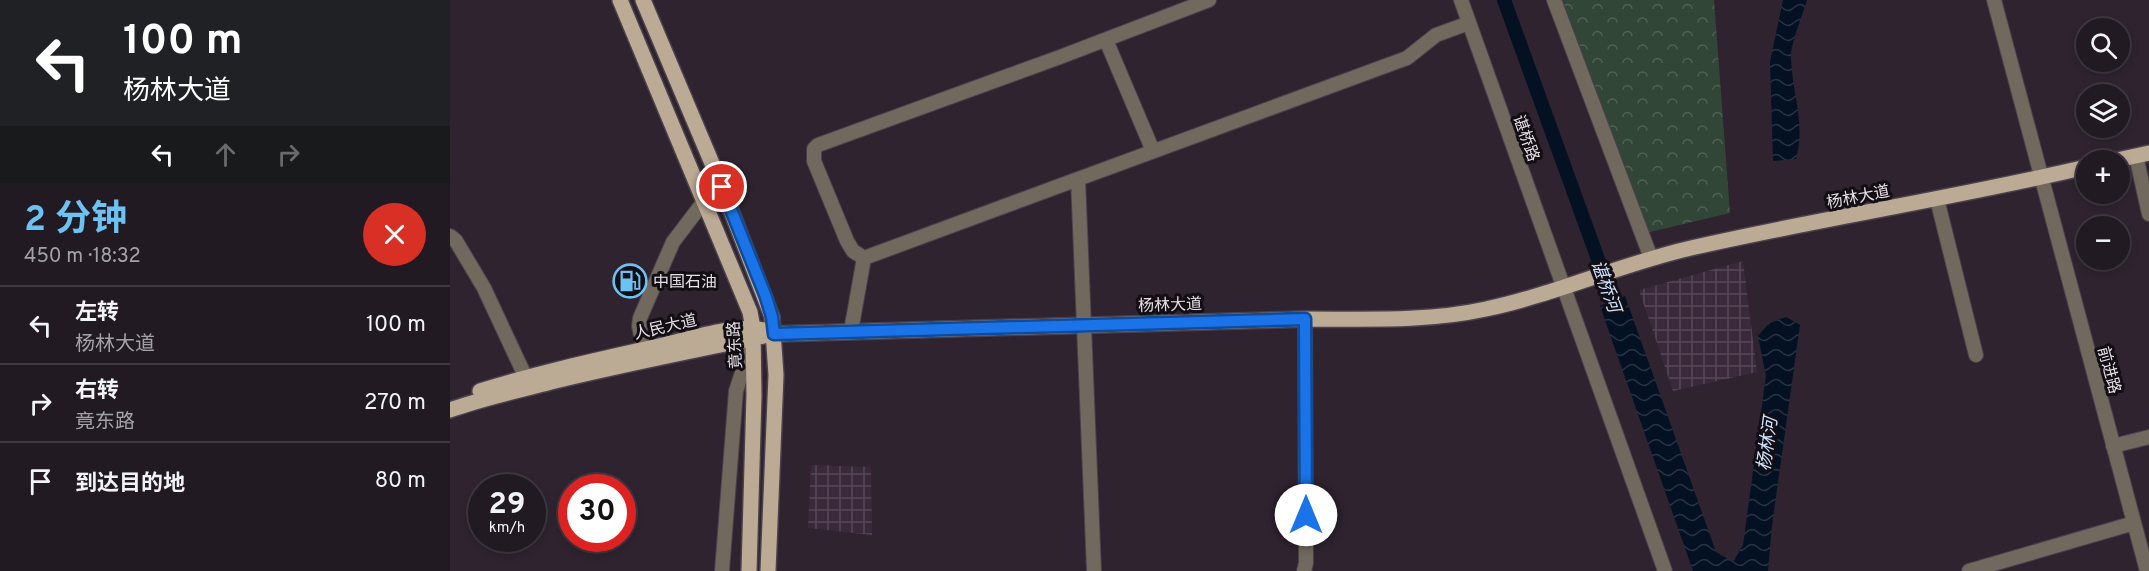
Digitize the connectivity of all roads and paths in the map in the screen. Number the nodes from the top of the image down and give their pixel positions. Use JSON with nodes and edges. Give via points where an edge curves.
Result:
{"nodes":[{"id":1,"x":620,"y":0,"type":"edge"},
{"id":2,"x":643,"y":0,"type":"edge"},
{"id":3,"x":1209,"y":0,"type":"edge"},
{"id":4,"x":1461,"y":0,"type":"edge"},
{"id":5,"x":1554,"y":0,"type":"edge"},
{"id":6,"x":1994,"y":0,"type":"edge"},
{"id":7,"x":1469,"y":22,"type":"junction"},
{"id":8,"x":1106,"y":40,"type":"junction"},
{"id":9,"x":1153,"y":151,"type":"junction"},
{"id":10,"x":2143,"y":154,"type":"edge"},
{"id":11,"x":2076,"y":169,"type":"edge"},
{"id":12,"x":2041,"y":178,"type":"junction"},
{"id":13,"x":1078,"y":179,"type":"junction"},
{"id":14,"x":1937,"y":199,"type":"junction"},
{"id":15,"x":705,"y":200,"type":"junction"},
{"id":16,"x":2149,"y":214,"type":"edge"},
{"id":17,"x":450,"y":236,"type":"edge"},
{"id":18,"x":864,"y":258,"type":"junction"},
{"id":19,"x":1644,"y":260,"type":"junction"},
{"id":20,"x":1564,"y":287,"type":"junction"},
{"id":21,"x":1305,"y":319,"type":"junction"},
{"id":22,"x":1085,"y":324,"type":"junction"},
{"id":23,"x":851,"y":331,"type":"junction"},
{"id":24,"x":753,"y":333,"type":"junction"},
{"id":25,"x":774,"y":334,"type":"junction"},
{"id":26,"x":644,"y":350,"type":"junction"},
{"id":27,"x":1976,"y":355,"type":"dead end"},
{"id":28,"x":526,"y":378,"type":"junction"},
{"id":29,"x":450,"y":400,"type":"edge"},
{"id":30,"x":450,"y":410,"type":"edge"},
{"id":31,"x":2149,"y":437,"type":"edge"},
{"id":32,"x":2113,"y":446,"type":"junction"},
{"id":33,"x":2134,"y":523,"type":"junction"},
{"id":34,"x":723,"y":571,"type":"edge"},
{"id":35,"x":749,"y":571,"type":"edge"},
{"id":36,"x":768,"y":571,"type":"edge"},
{"id":37,"x":1094,"y":571,"type":"edge"},
{"id":38,"x":1304,"y":571,"type":"edge"},
{"id":39,"x":1665,"y":571,"type":"edge"},
{"id":40,"x":1969,"y":571,"type":"edge"},
{"id":41,"x":2147,"y":571,"type":"edge"}],
"edges":[{"from":1,"to":15,"type":"main road","name":"竟东路"},
{"from":2,"to":25,"type":"main road","via":[[766,297]]},
{"from":3,"to":8,"type":"street"},
{"from":4,"to":7,"type":"street","name":"谌桥路"},
{"from":5,"to":19,"type":"street"},
{"from":6,"to":12,"type":"street","name":"前进路"},
{"from":7,"to":9,"type":"street","via":[[1436,35],[1407,58]]},
{"from":7,"to":20,"type":"street","name":"谌桥路"},
{"from":8,"to":9,"type":"street"},
{"from":8,"to":18,"type":"street","via":[[818,145],[814,161],[847,241]]},
{"from":9,"to":13,"type":"street"},
{"from":10,"to":16,"type":"street"},
{"from":11,"to":12,"type":"main road","name":"杨林大道"},
{"from":12,"to":14,"type":"main road","name":"杨林大道"},
{"from":12,"to":32,"type":"street","name":"前进路"},
{"from":13,"to":18,"type":"street"},
{"from":13,"to":22,"type":"street"},
{"from":14,"to":19,"type":"main road","name":"杨林大道"},
{"from":14,"to":27,"type":"street"},
{"from":15,"to":24,"type":"main road","name":"竟东路","via":[[745,298]]},
{"from":15,"to":26,"type":"street","via":[[673,243],[639,318]]},
{"from":17,"to":28,"type":"street","via":[[484,288]]},
{"from":18,"to":23,"type":"street"},
{"from":19,"to":20,"type":"main road","name":"杨林大道"},
{"from":20,"to":21,"type":"main road","name":"杨林大道","via":[[1484,309],[1437,316]]},
{"from":20,"to":39,"type":"street","name":"谌桥路"},
{"from":21,"to":22,"type":"main road","name":"杨林大道"},
{"from":21,"to":38,"type":"street"},
{"from":22,"to":23,"type":"main road","name":"杨林大道"},
{"from":22,"to":37,"type":"street"},
{"from":23,"to":25,"type":"main road","name":"杨林大道"},
{"from":24,"to":25,"type":"main road","name":"人民大道"},
{"from":24,"to":26,"type":"main road","name":"人民大道","via":[[707,335]]},
{"from":24,"to":30,"type":"main road","name":"人民大道"},
{"from":24,"to":34,"type":"street","via":[[736,391]]},
{"from":24,"to":35,"type":"main road","name":"竟东路"},
{"from":25,"to":36,"type":"main road","via":[[776,375]]},
{"from":26,"to":28,"type":"main road","name":"人民大道"},
{"from":28,"to":29,"type":"main road","name":"人民大道"},
{"from":31,"to":32,"type":"street"},
{"from":32,"to":33,"type":"street","name":"前进路"},
{"from":33,"to":40,"type":"street"},
{"from":33,"to":41,"type":"street","name":"前进路"}]}
